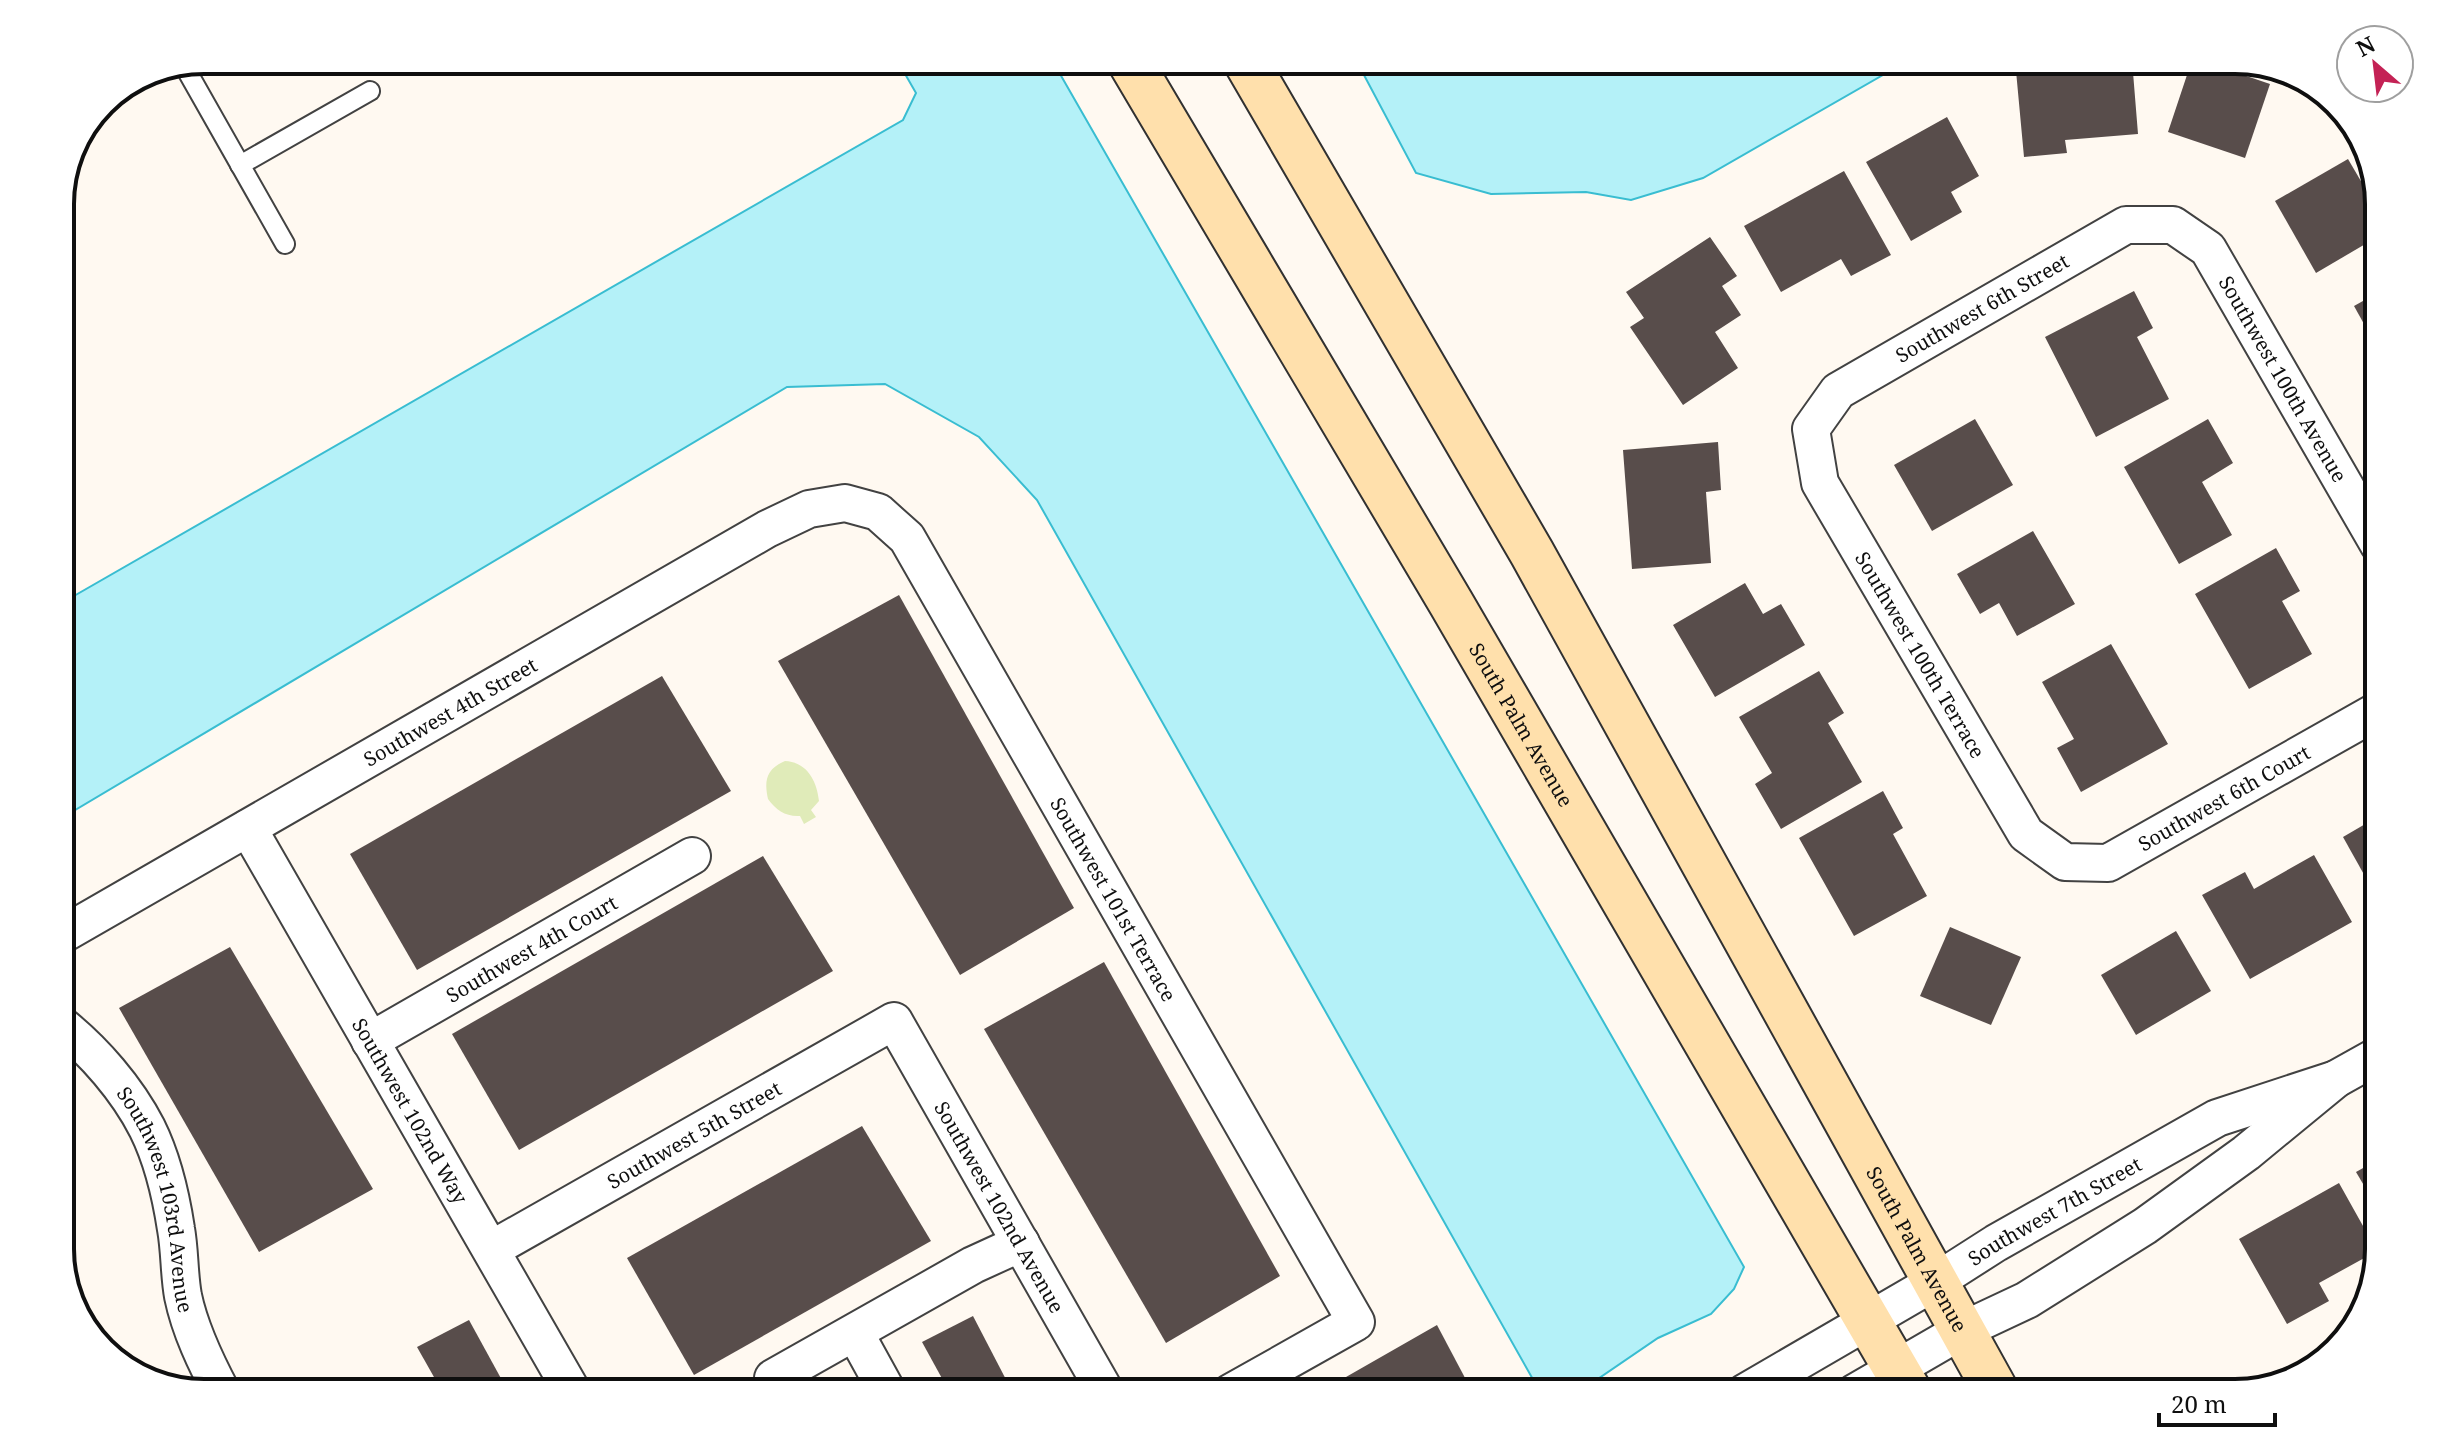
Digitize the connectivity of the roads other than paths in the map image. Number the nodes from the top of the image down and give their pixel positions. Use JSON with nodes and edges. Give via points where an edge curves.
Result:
{"nodes":[{"id":1,"x":1137,"y":74,"type":"edge"},
{"id":2,"x":1253,"y":74,"type":"edge"},
{"id":3,"x":189,"y":75,"type":"edge"},
{"id":4,"x":370,"y":91,"type":"dead end"},
{"id":5,"x":240,"y":165,"type":"junction"},
{"id":6,"x":2173,"y":225,"type":"joint"},
{"id":7,"x":285,"y":244,"type":"dead end"},
{"id":8,"x":1811,"y":429,"type":"joint"},
{"id":9,"x":845,"y":503,"type":"joint"},
{"id":10,"x":2365,"y":521,"type":"edge"},
{"id":11,"x":2365,"y":718,"type":"edge"},
{"id":12,"x":248,"y":828,"type":"junction"},
{"id":13,"x":692,"y":856,"type":"dead end"},
{"id":14,"x":2065,"y":862,"type":"joint"},
{"id":15,"x":74,"y":928,"type":"edge"},
{"id":16,"x":894,"y":1021,"type":"joint"},
{"id":17,"x":74,"y":1037,"type":"edge"},
{"id":18,"x":370,"y":1041,"type":"junction"},
{"id":19,"x":2365,"y":1063,"type":"edge"},
{"id":20,"x":2336,"y":1079,"type":"junction"},
{"id":21,"x":1021,"y":1243,"type":"junction"},
{"id":22,"x":492,"y":1249,"type":"junction"},
{"id":23,"x":1935,"y":1282,"type":"junction"},
{"id":24,"x":1867,"y":1321,"type":"junction"},
{"id":25,"x":1961,"y":1331,"type":"junction"},
{"id":26,"x":855,"y":1333,"type":"junction"},
{"id":27,"x":773,"y":1378,"type":"dead end"},
{"id":28,"x":215,"y":1379,"type":"edge"},
{"id":29,"x":565,"y":1379,"type":"edge"},
{"id":30,"x":880,"y":1379,"type":"edge"},
{"id":31,"x":1098,"y":1379,"type":"edge"},
{"id":32,"x":1255,"y":1379,"type":"edge"},
{"id":33,"x":1768,"y":1379,"type":"edge"},
{"id":34,"x":1901,"y":1379,"type":"edge"},
{"id":35,"x":1904,"y":1379,"type":"edge"},
{"id":36,"x":1989,"y":1379,"type":"edge"}],
"edges":[{"from":1,"to":24,"type":"main road","name":"South Palm Avenue"},
{"from":2,"to":23,"type":"main road","name":"South Palm Avenue","via":[[1532,553]]},
{"from":3,"to":5,"type":"lane"},
{"from":4,"to":5,"type":"lane"},
{"from":5,"to":7,"type":"lane"},
{"from":6,"to":8,"type":"street","name":"Southwest 6th Street","via":[[2126,225],[1838,391]]},
{"from":6,"to":10,"type":"street","name":"Southwest 100th Avenue","via":[[2208,249]]},
{"from":8,"to":14,"type":"street","name":"Southwest 100th Terrace","via":[[1820,483],[1843,523],[2026,834]]},
{"from":9,"to":12,"type":"street","name":"Southwest 4th Street","via":[[809,509],[767,529]]},
{"from":9,"to":32,"type":"street","name":"Southwest 101st Terrace","via":[[878,512],[907,538],[1356,1322]]},
{"from":11,"to":14,"type":"street","name":"Southwest 6th Court","via":[[2108,863]]},
{"from":12,"to":15,"type":"street","name":"Southwest 4th Street"},
{"from":12,"to":18,"type":"street","name":"Southwest 102nd Way"},
{"from":13,"to":18,"type":"street","name":"Southwest 4th Court"},
{"from":16,"to":21,"type":"street","name":"Southwest 102nd Avenue"},
{"from":16,"to":22,"type":"street","name":"Southwest 5th Street"},
{"from":17,"to":28,"type":"street","name":"Southwest 103rd Avenue","via":[[119,1085],[147,1128],[177,1229],[183,1297]]},
{"from":18,"to":22,"type":"street","name":"Southwest 102nd Way"},
{"from":19,"to":20,"type":"street","name":"Southwest 7th Street"},
{"from":20,"to":23,"type":"street","name":"Southwest 7th Street","via":[[2217,1118]]},
{"from":20,"to":25,"type":"street","name":"Southwest 7th Street","via":[[2145,1226],[2027,1300]]},
{"from":21,"to":26,"type":"street"},
{"from":21,"to":31,"type":"street","name":"Southwest 102nd Avenue"},
{"from":22,"to":29,"type":"street","name":"Southwest 102nd Way"},
{"from":23,"to":24,"type":"street","name":"Southwest 7th Street"},
{"from":23,"to":25,"type":"main road","name":"South Palm Avenue"},
{"from":24,"to":33,"type":"street","name":"Southwest 7th Street"},
{"from":24,"to":34,"type":"main road","name":"South Palm Avenue"},
{"from":25,"to":35,"type":"street","name":"Southwest 7th Street"},
{"from":25,"to":36,"type":"main road","name":"South Palm Avenue"},
{"from":26,"to":27,"type":"street"},
{"from":26,"to":30,"type":"street"}]}
